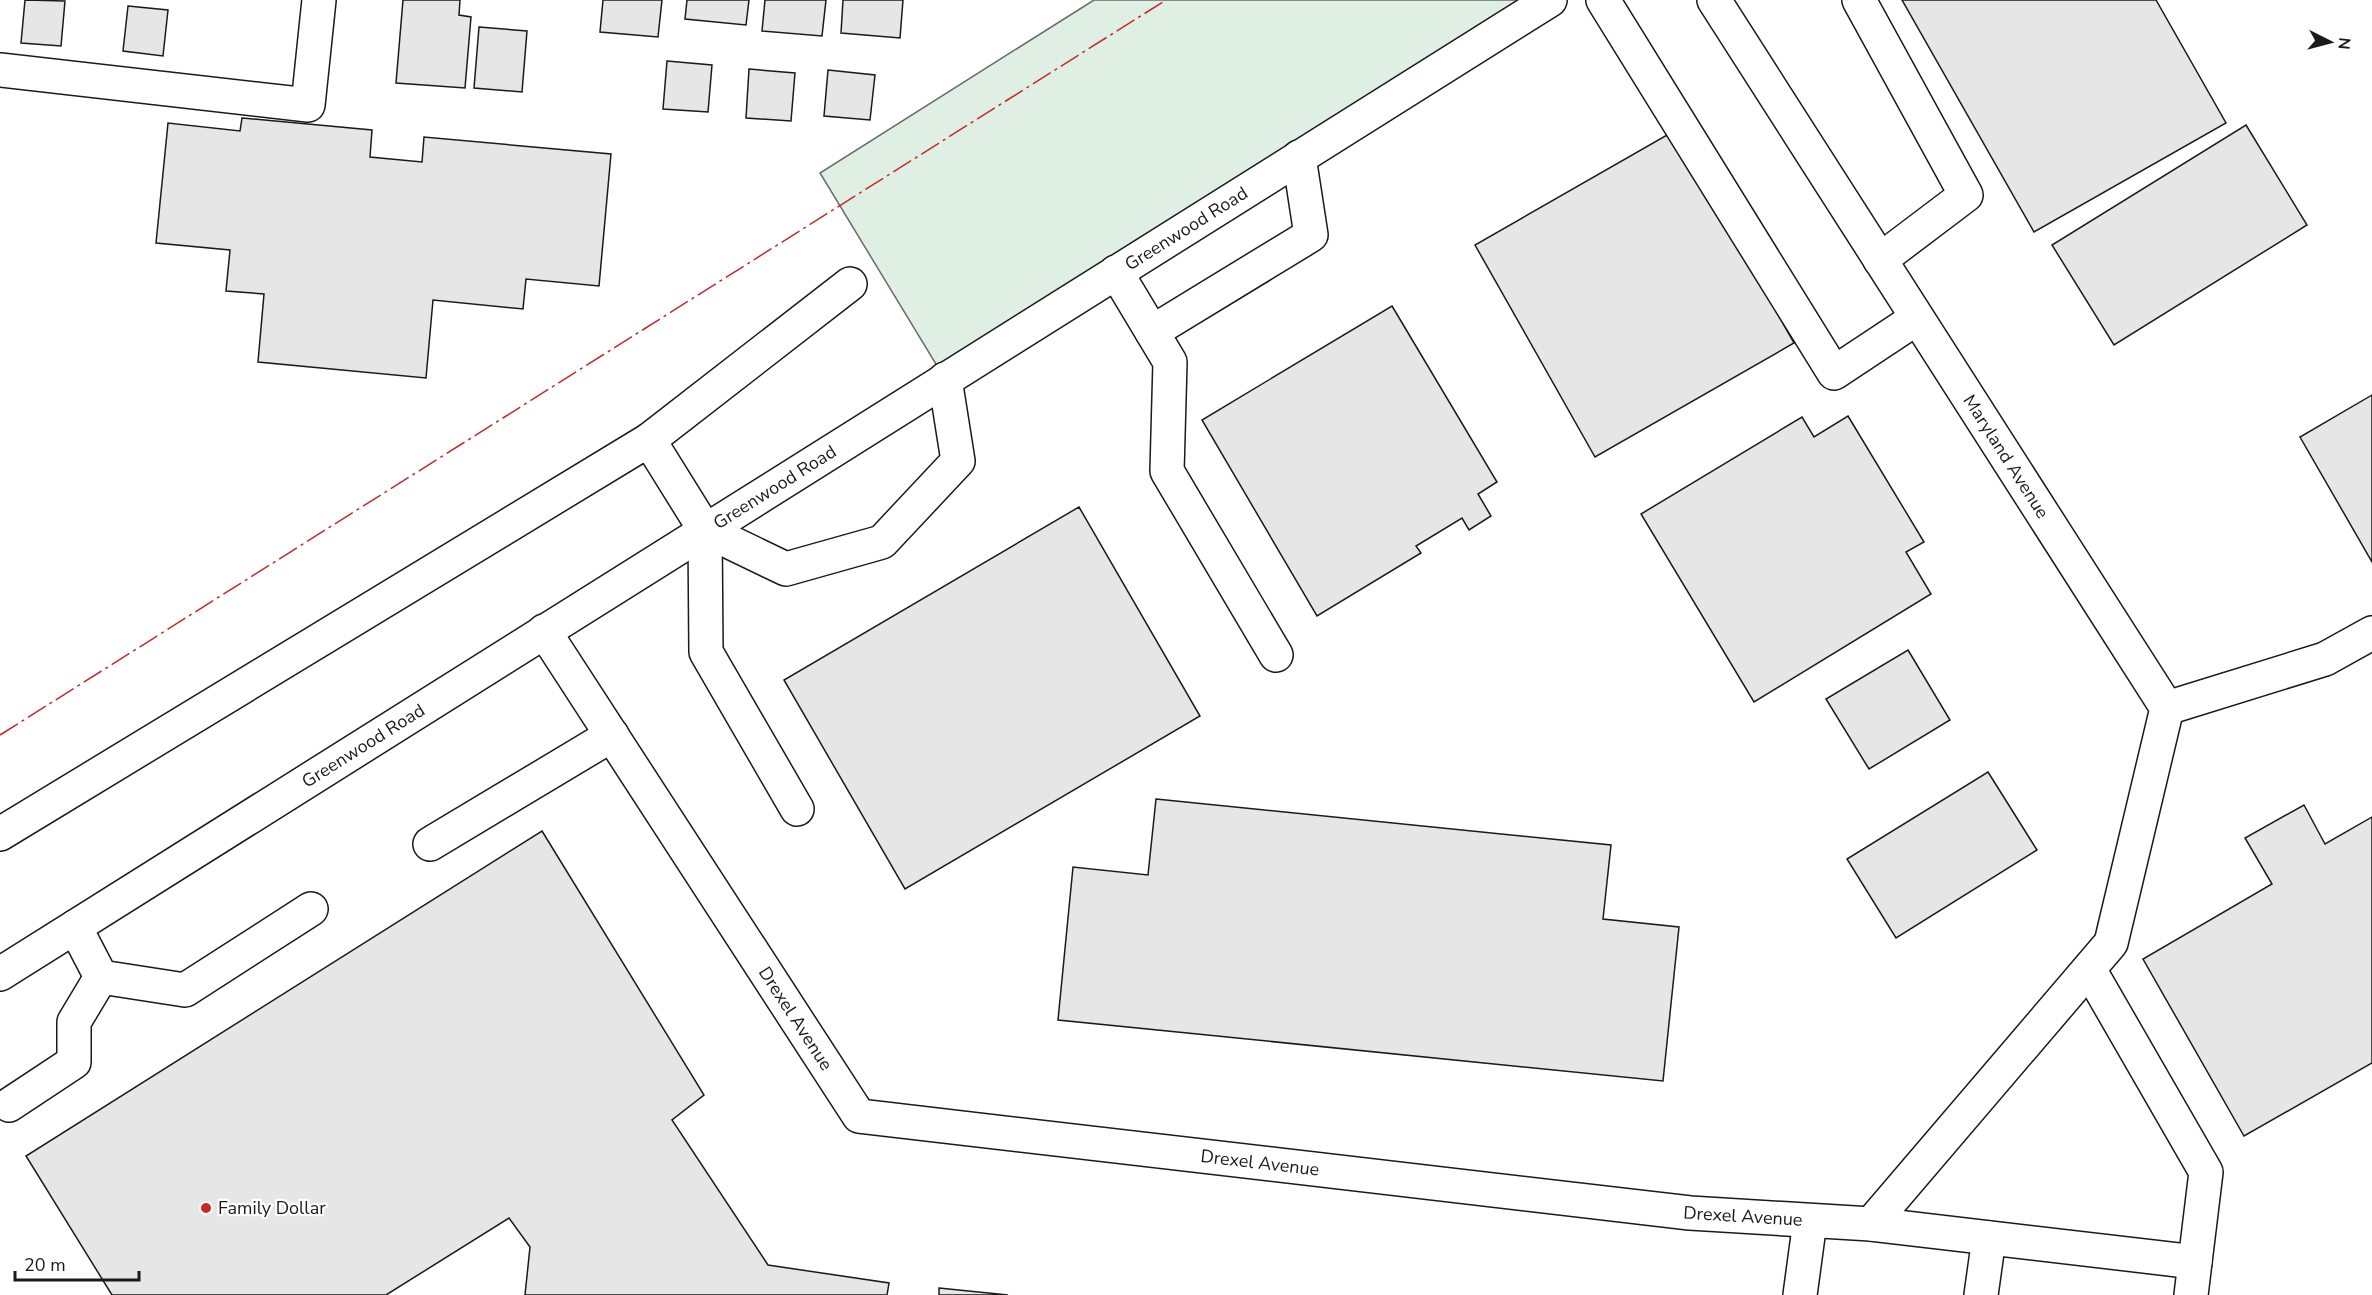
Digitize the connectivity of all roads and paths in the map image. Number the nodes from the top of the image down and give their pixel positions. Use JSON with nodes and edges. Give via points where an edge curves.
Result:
{"nodes":[{"id":1,"x":319,"y":0,"type":"edge"},
{"id":2,"x":1550,"y":0,"type":"edge"},
{"id":3,"x":1603,"y":0,"type":"edge"},
{"id":4,"x":1714,"y":0,"type":"edge"},
{"id":5,"x":1859,"y":0,"type":"edge"},
{"id":6,"x":0,"y":70,"type":"edge"},
{"id":7,"x":1299,"y":157,"type":"junction"},
{"id":8,"x":1880,"y":260,"type":"junction"},
{"id":9,"x":1116,"y":272,"type":"junction"},
{"id":10,"x":850,"y":284,"type":"dead end"},
{"id":11,"x":1917,"y":318,"type":"junction"},
{"id":12,"x":1152,"y":332,"type":"junction"},
{"id":13,"x":945,"y":379,"type":"junction"},
{"id":14,"x":649,"y":440,"type":"junction"},
{"id":15,"x":705,"y":530,"type":"junction"},
{"id":16,"x":544,"y":631,"type":"junction"},
{"id":17,"x":2372,"y":633,"type":"edge"},
{"id":18,"x":1276,"y":656,"type":"dead end"},
{"id":19,"x":2167,"y":708,"type":"junction"},
{"id":20,"x":612,"y":735,"type":"junction"},
{"id":21,"x":797,"y":809,"type":"dead end"},
{"id":22,"x":0,"y":834,"type":"edge"},
{"id":23,"x":430,"y":843,"type":"dead end"},
{"id":24,"x":311,"y":909,"type":"dead end"},
{"id":25,"x":75,"y":927,"type":"junction"},
{"id":26,"x":2089,"y":969,"type":"junction"},
{"id":27,"x":0,"y":974,"type":"edge"},
{"id":28,"x":101,"y":977,"type":"junction"},
{"id":29,"x":9,"y":1105,"type":"dead end"},
{"id":30,"x":1810,"y":1221,"type":"junction"},
{"id":31,"x":1871,"y":1224,"type":"junction"},
{"id":32,"x":1989,"y":1238,"type":"junction"},
{"id":33,"x":2195,"y":1262,"type":"junction"},
{"id":34,"x":1800,"y":1295,"type":"edge"},
{"id":35,"x":1981,"y":1295,"type":"edge"},
{"id":36,"x":2191,"y":1295,"type":"edge"}],
"edges":[{"from":1,"to":6,"type":"street","via":[[308,105]]},
{"from":2,"to":7,"type":"street","name":"Greenwood Road"},
{"from":3,"to":11,"type":"street","via":[[1834,373]]},
{"from":4,"to":8,"type":"street","name":"Maryland Avenue"},
{"from":5,"to":8,"type":"street","via":[[1966,195]]},
{"from":7,"to":9,"type":"street","name":"Greenwood Road"},
{"from":7,"to":12,"type":"street","via":[[1311,235]]},
{"from":8,"to":11,"type":"street","name":"Maryland Avenue"},
{"from":9,"to":12,"type":"street"},
{"from":9,"to":13,"type":"street","name":"Greenwood Road"},
{"from":10,"to":14,"type":"street"},
{"from":11,"to":19,"type":"street","name":"Maryland Avenue"},
{"from":12,"to":18,"type":"street","via":[[1170,362],[1167,471]]},
{"from":13,"to":15,"type":"street","name":"Greenwood Road"},
{"from":13,"to":15,"type":"street","via":[[958,461],[882,542],[786,568]]},
{"from":14,"to":15,"type":"street"},
{"from":14,"to":22,"type":"street"},
{"from":15,"to":16,"type":"street","name":"Greenwood Road"},
{"from":15,"to":21,"type":"street","via":[[706,652]]},
{"from":16,"to":20,"type":"street","name":"Drexel Avenue"},
{"from":16,"to":25,"type":"street","name":"Greenwood Road"},
{"from":17,"to":19,"type":"street","via":[[2325,659]]},
{"from":19,"to":26,"type":"street","via":[[2111,943]]},
{"from":20,"to":23,"type":"street"},
{"from":20,"to":30,"type":"street","name":"Drexel Avenue","via":[[859,1116],[1690,1213]]},
{"from":24,"to":28,"type":"street","via":[[186,990]]},
{"from":25,"to":27,"type":"street","name":"Greenwood Road"},
{"from":25,"to":28,"type":"street"},
{"from":26,"to":31,"type":"street"},
{"from":26,"to":33,"type":"street","via":[[2206,1172]]},
{"from":28,"to":29,"type":"street","via":[[74,1022],[74,1062]]},
{"from":30,"to":31,"type":"street","name":"Drexel Avenue"},
{"from":30,"to":34,"type":"street"},
{"from":31,"to":32,"type":"street","name":"Drexel Avenue"},
{"from":32,"to":33,"type":"street","name":"Drexel Avenue"},
{"from":32,"to":35,"type":"street"},
{"from":33,"to":36,"type":"street"}]}
